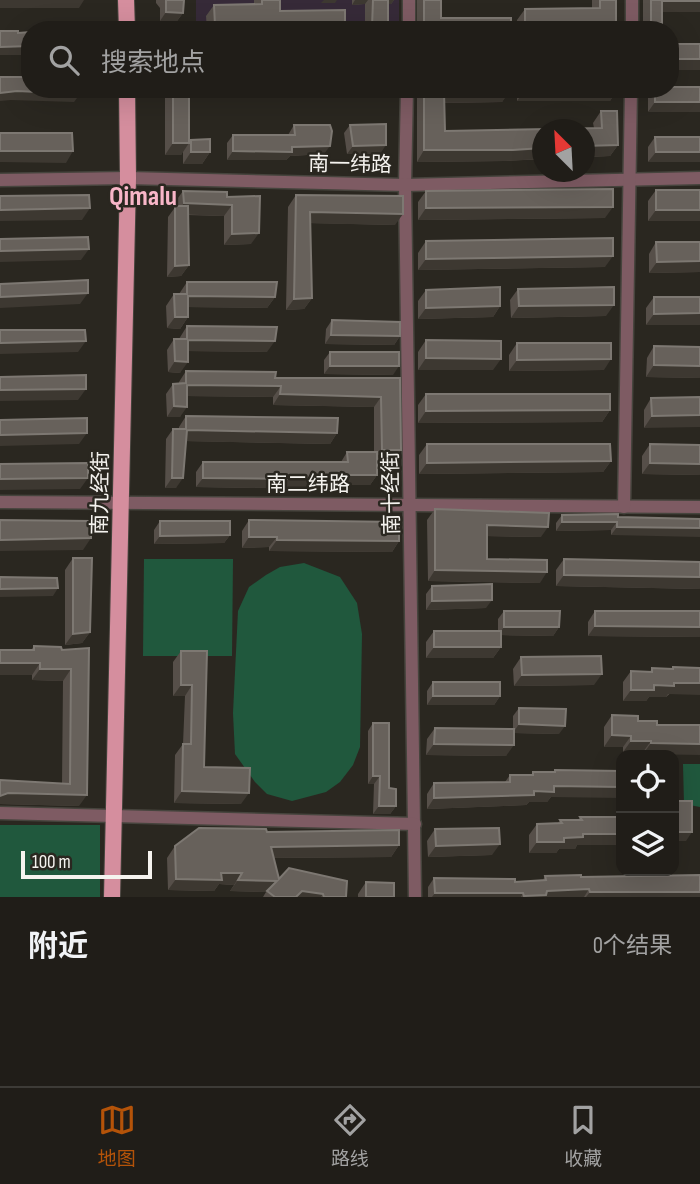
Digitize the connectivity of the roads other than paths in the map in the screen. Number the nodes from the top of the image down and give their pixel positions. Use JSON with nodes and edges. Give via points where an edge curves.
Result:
{"nodes":[{"id":1,"x":126,"y":0,"type":"edge"},
{"id":2,"x":409,"y":0,"type":"edge"},
{"id":3,"x":632,"y":0,"type":"edge"},
{"id":4,"x":127,"y":21,"type":"edge"},
{"id":5,"x":409,"y":21,"type":"edge"},
{"id":6,"x":632,"y":21,"type":"edge"},
{"id":7,"x":127,"y":98,"type":"edge"},
{"id":8,"x":407,"y":98,"type":"edge"},
{"id":9,"x":631,"y":98,"type":"edge"},
{"id":10,"x":128,"y":178,"type":"junction"},
{"id":11,"x":700,"y":178,"type":"edge"},
{"id":12,"x":0,"y":180,"type":"edge"},
{"id":13,"x":630,"y":180,"type":"junction"},
{"id":14,"x":405,"y":185,"type":"junction"},
{"id":15,"x":0,"y":502,"type":"edge"},
{"id":16,"x":121,"y":503,"type":"junction"},
{"id":17,"x":410,"y":504,"type":"junction"},
{"id":18,"x":624,"y":507,"type":"junction"},
{"id":19,"x":700,"y":507,"type":"edge"},
{"id":20,"x":0,"y":813,"type":"edge"},
{"id":21,"x":114,"y":818,"type":"junction"},
{"id":22,"x":415,"y":824,"type":"junction"},
{"id":23,"x":112,"y":897,"type":"edge"},
{"id":24,"x":415,"y":897,"type":"edge"}],
"edges":[{"from":1,"to":4,"type":"main road"},
{"from":2,"to":5,"type":"street"},
{"from":3,"to":6,"type":"street"},
{"from":7,"to":10,"type":"main road","name":"南九经街"},
{"from":8,"to":14,"type":"street","name":"南十经街"},
{"from":9,"to":13,"type":"street"},
{"from":10,"to":12,"type":"street","name":"南一纬路"},
{"from":10,"to":14,"type":"street","name":"南一纬路"},
{"from":10,"to":16,"type":"main road","name":"南九经街"},
{"from":11,"to":13,"type":"street","name":"南一纬路"},
{"from":13,"to":14,"type":"street","name":"南一纬路"},
{"from":13,"to":18,"type":"street"},
{"from":14,"to":17,"type":"street","name":"南十经街"},
{"from":15,"to":16,"type":"street","name":"南二纬路"},
{"from":16,"to":17,"type":"street","name":"南二纬路"},
{"from":16,"to":21,"type":"main road","name":"南九经街"},
{"from":17,"to":18,"type":"street","name":"南二纬路"},
{"from":17,"to":22,"type":"street","name":"南十经街"},
{"from":18,"to":19,"type":"street","name":"南二纬路"},
{"from":20,"to":21,"type":"street"},
{"from":21,"to":22,"type":"street"},
{"from":21,"to":23,"type":"main road","name":"南九经街"},
{"from":22,"to":24,"type":"street","name":"南十经街"}]}
